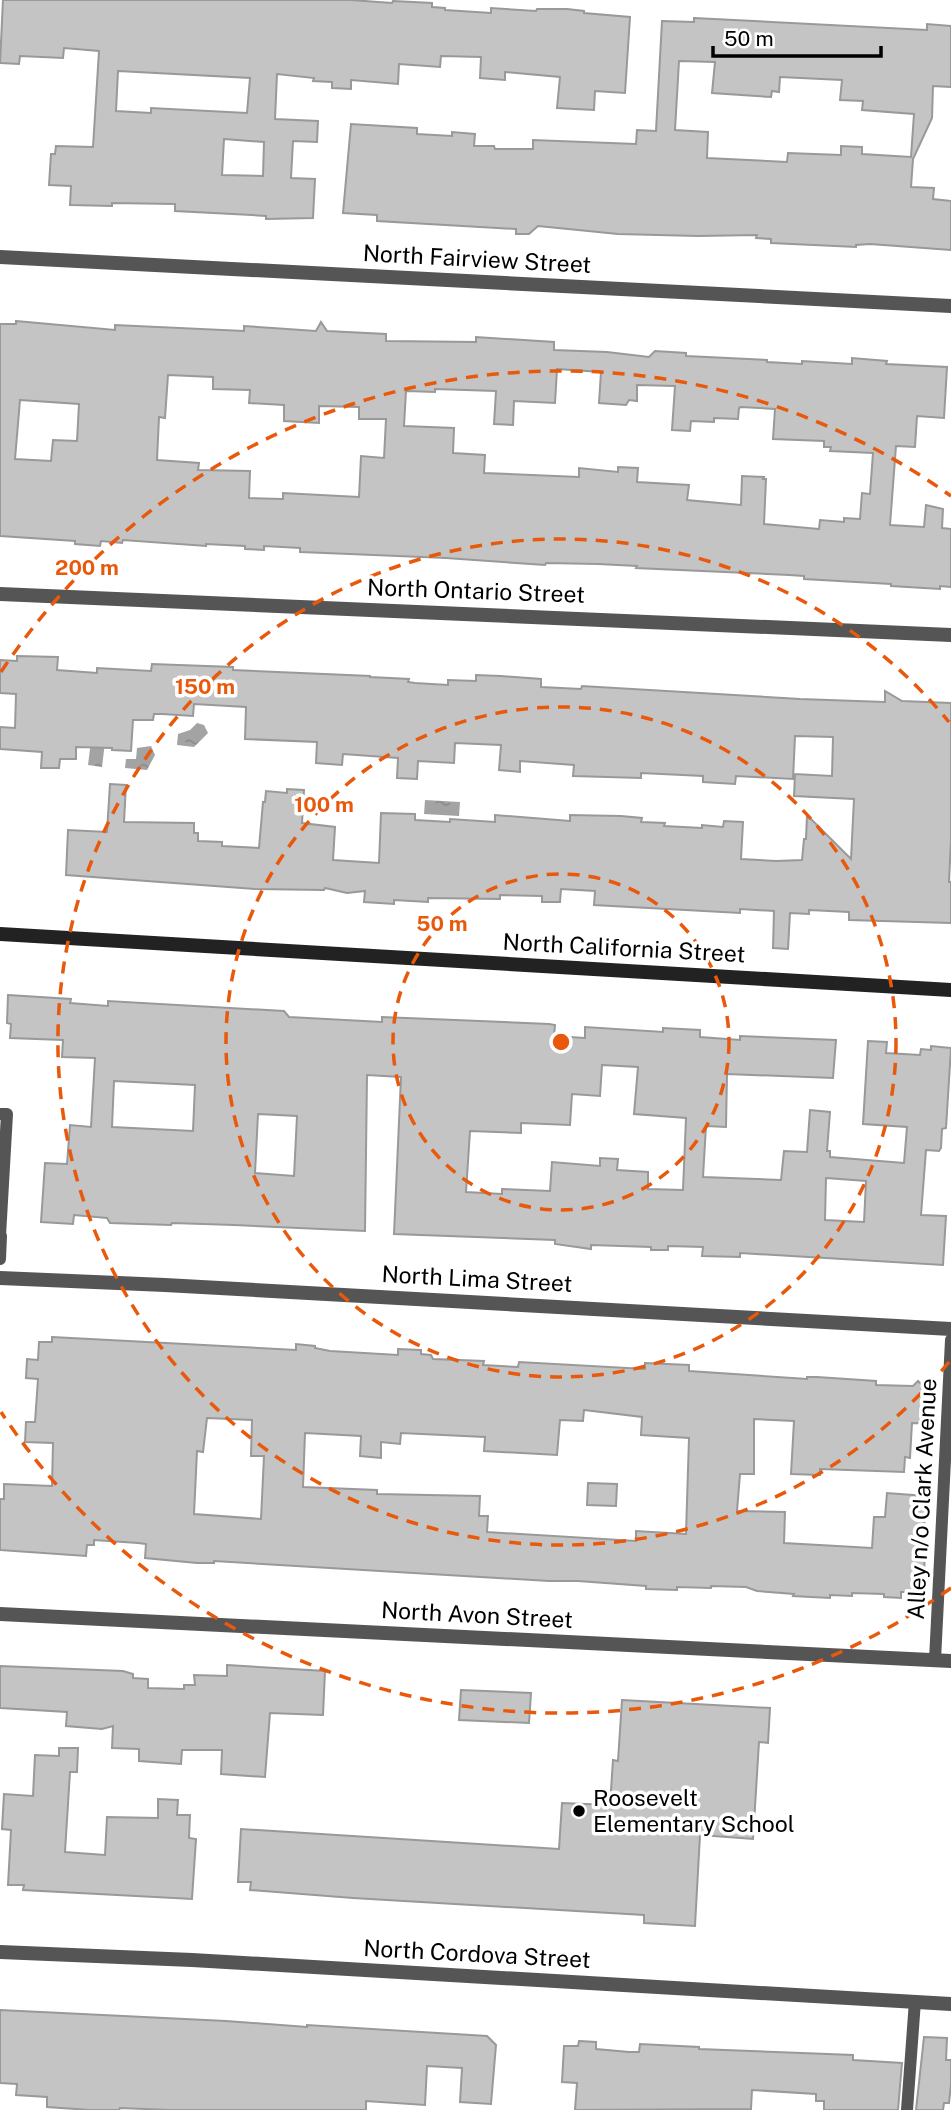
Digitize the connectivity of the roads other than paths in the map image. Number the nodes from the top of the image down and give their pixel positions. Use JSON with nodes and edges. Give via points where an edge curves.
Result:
{"nodes":[{"id":1,"x":0,"y":257,"type":"edge"},
{"id":2,"x":951,"y":306,"type":"edge"},
{"id":3,"x":0,"y":594,"type":"edge"},
{"id":4,"x":951,"y":635,"type":"edge"},
{"id":5,"x":0,"y":934,"type":"edge"},
{"id":6,"x":951,"y":990,"type":"edge"},
{"id":7,"x":0,"y":1114,"type":"edge"},
{"id":8,"x":1,"y":1236,"type":"edge"},
{"id":9,"x":0,"y":1259,"type":"edge"},
{"id":10,"x":0,"y":1279,"type":"edge"},
{"id":11,"x":951,"y":1329,"type":"edge"},
{"id":12,"x":951,"y":1340,"type":"edge"},
{"id":13,"x":0,"y":1614,"type":"edge"},
{"id":14,"x":935,"y":1660,"type":"junction"},
{"id":15,"x":951,"y":1661,"type":"edge"},
{"id":16,"x":0,"y":1952,"type":"edge"},
{"id":17,"x":915,"y":2001,"type":"junction"},
{"id":18,"x":951,"y":2004,"type":"edge"},
{"id":19,"x":907,"y":2110,"type":"edge"}],
"edges":[{"from":1,"to":2,"type":"street","name":"North Fairview Street"},
{"from":3,"to":4,"type":"street","name":"North Ontario Street"},
{"from":5,"to":6,"type":"street","name":"North California Street"},
{"from":7,"to":8,"type":"lane","via":[[6,1114]]},
{"from":8,"to":9,"type":"lane"},
{"from":10,"to":11,"type":"street","name":"North Lima Street"},
{"from":12,"to":14,"type":"lane","name":"Alley n/o Clark Avenue"},
{"from":13,"to":14,"type":"street","name":"North Avon Street"},
{"from":14,"to":15,"type":"street","name":"North Avon Street"},
{"from":16,"to":17,"type":"street","name":"North Cordova Street"},
{"from":17,"to":18,"type":"street","name":"North Cordova Street"},
{"from":17,"to":19,"type":"lane"}]}
